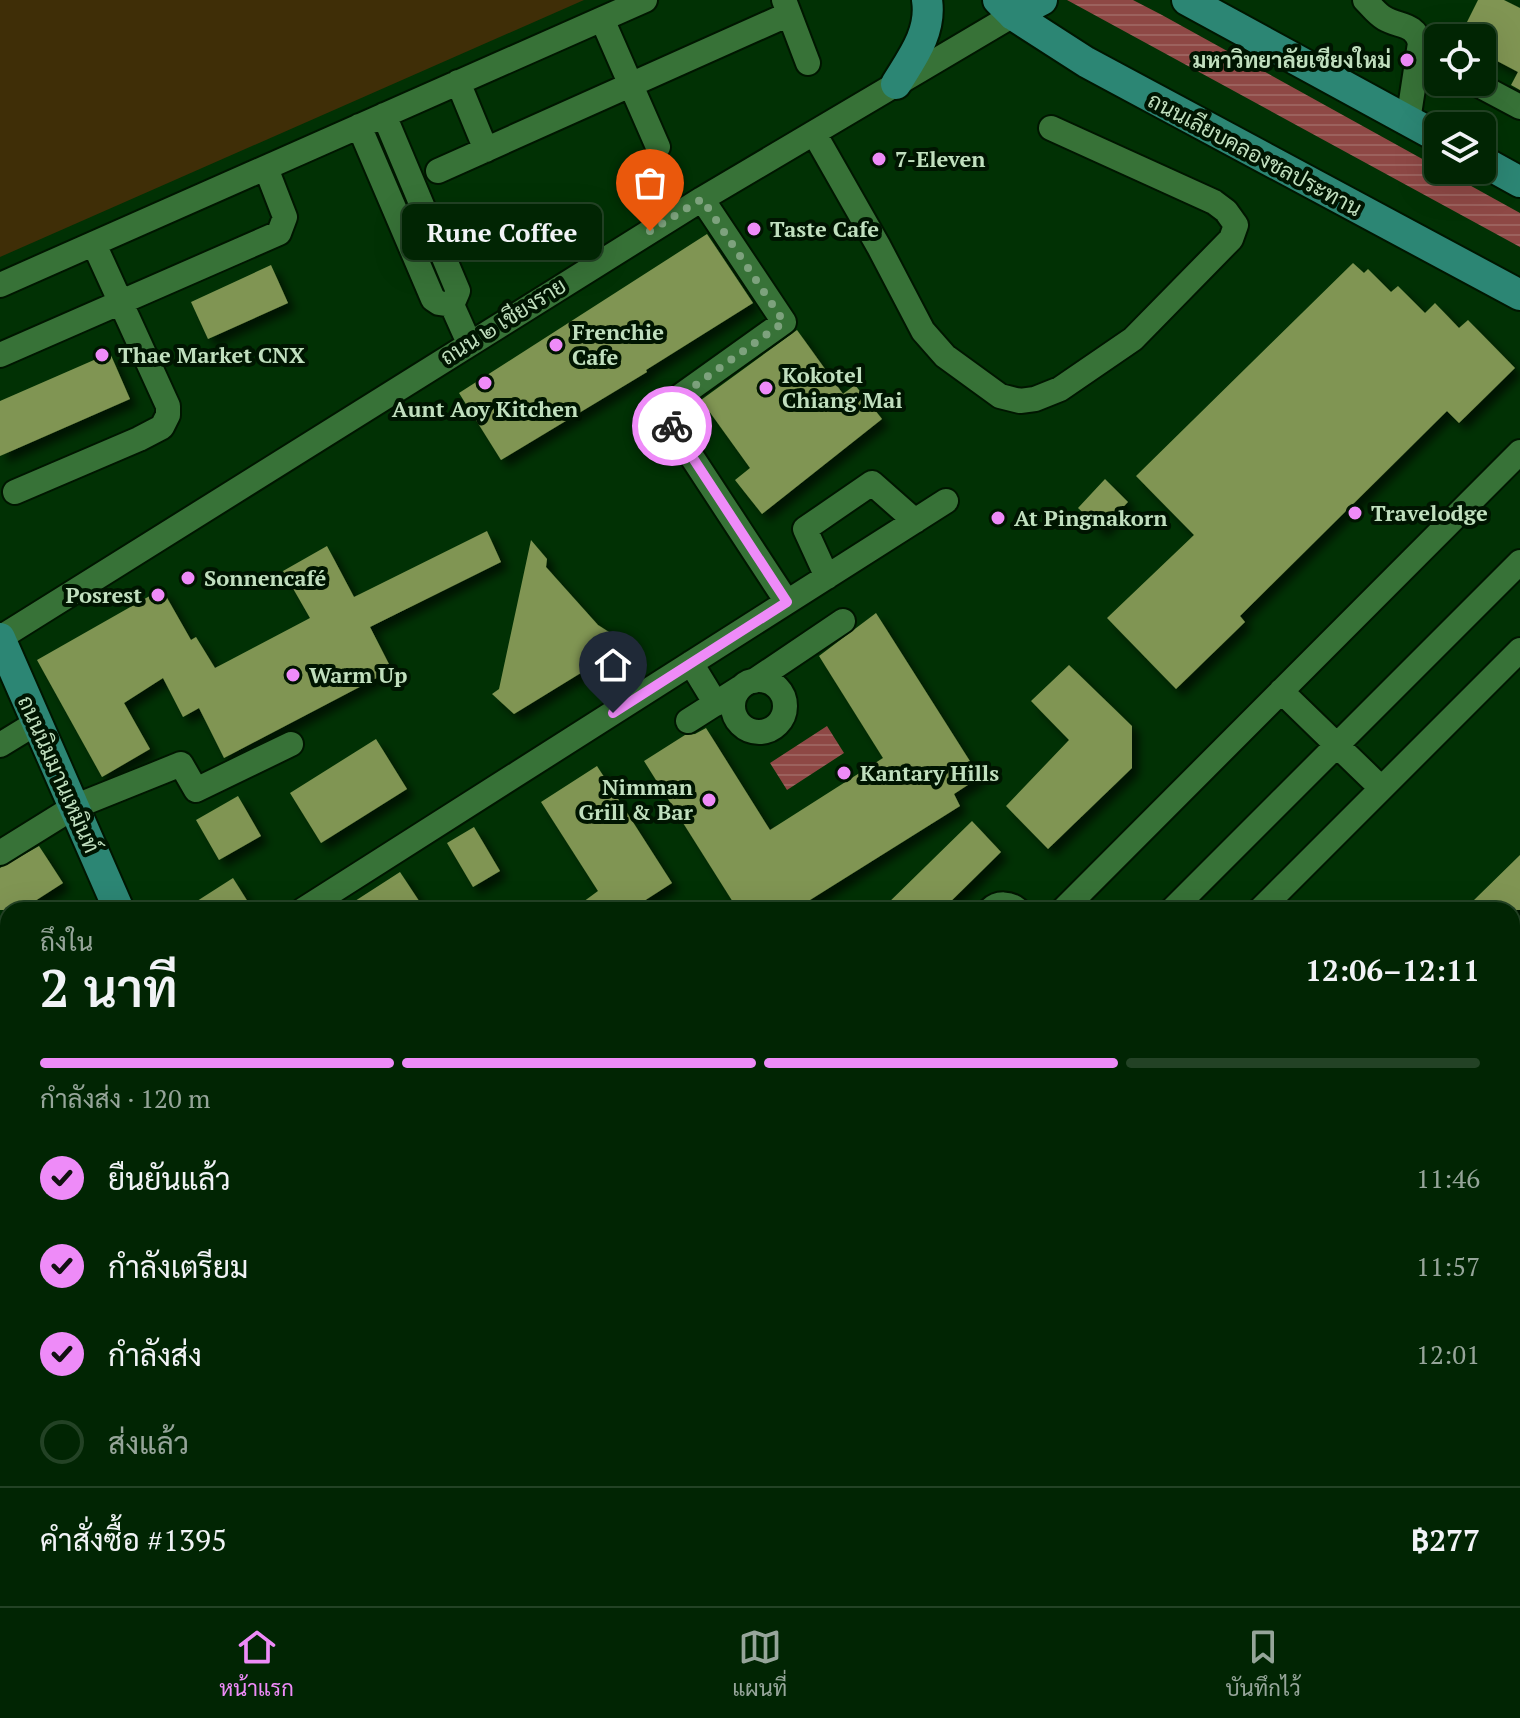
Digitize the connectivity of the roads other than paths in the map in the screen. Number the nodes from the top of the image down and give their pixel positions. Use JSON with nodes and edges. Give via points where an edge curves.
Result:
{"nodes":[{"id":1,"x":645,"y":0,"type":"edge"},
{"id":2,"x":927,"y":0,"type":"edge"},
{"id":3,"x":1042,"y":0,"type":"edge"},
{"id":4,"x":1187,"y":0,"type":"edge"},
{"id":5,"x":1231,"y":0,"type":"edge"},
{"id":6,"x":1365,"y":0,"type":"edge"},
{"id":7,"x":786,"y":7,"type":"edge"},
{"id":8,"x":1005,"y":8,"type":"edge"},
{"id":9,"x":602,"y":19,"type":"junction"},
{"id":10,"x":1424,"y":49,"type":"edge"},
{"id":11,"x":1288,"y":54,"type":"junction"},
{"id":12,"x":808,"y":63,"type":"dead end"},
{"id":13,"x":1424,"y":71,"type":"edge"},
{"id":14,"x":458,"y":82,"type":"junction"},
{"id":15,"x":631,"y":83,"type":"junction"},
{"id":16,"x":896,"y":84,"type":"junction"},
{"id":17,"x":1496,"y":94,"type":"edge"},
{"id":18,"x":1520,"y":107,"type":"edge"},
{"id":19,"x":384,"y":115,"type":"junction"},
{"id":20,"x":1408,"y":121,"type":"junction"},
{"id":21,"x":359,"y":126,"type":"junction"},
{"id":22,"x":1051,"y":128,"type":"dead end"},
{"id":23,"x":1424,"y":130,"type":"edge"},
{"id":24,"x":814,"y":133,"type":"junction"},
{"id":25,"x":658,"y":147,"type":"dead end"},
{"id":26,"x":486,"y":150,"type":"junction"},
{"id":27,"x":266,"y":168,"type":"junction"},
{"id":28,"x":1496,"y":169,"type":"edge"},
{"id":29,"x":438,"y":171,"type":"dead end"},
{"id":30,"x":1520,"y":182,"type":"edge"},
{"id":31,"x":702,"y":199,"type":"junction"},
{"id":32,"x":427,"y":219,"type":"junction"},
{"id":33,"x":403,"y":230,"type":"junction"},
{"id":34,"x":94,"y":244,"type":"junction"},
{"id":35,"x":0,"y":285,"type":"edge"},
{"id":36,"x":1520,"y":295,"type":"edge"},
{"id":37,"x":121,"y":303,"type":"junction"},
{"id":38,"x":452,"y":305,"type":"junction"},
{"id":39,"x":469,"y":343,"type":"junction"},
{"id":40,"x":0,"y":355,"type":"edge"},
{"id":41,"x":1520,"y":452,"type":"edge"},
{"id":42,"x":15,"y":492,"type":"dead end"},
{"id":43,"x":946,"y":501,"type":"dead end"},
{"id":44,"x":915,"y":521,"type":"junction"},
{"id":45,"x":1520,"y":562,"type":"edge"},
{"id":46,"x":827,"y":577,"type":"junction"},
{"id":47,"x":787,"y":602,"type":"junction"},
{"id":48,"x":843,"y":621,"type":"dead end"},
{"id":49,"x":0,"y":638,"type":"edge"},
{"id":50,"x":1520,"y":650,"type":"edge"},
{"id":51,"x":691,"y":663,"type":"junction"},
{"id":52,"x":1281,"y":691,"type":"junction"},
{"id":53,"x":716,"y":704,"type":"junction"},
{"id":54,"x":688,"y":721,"type":"dead end"},
{"id":55,"x":36,"y":723,"type":"junction"},
{"id":56,"x":291,"y":744,"type":"dead end"},
{"id":57,"x":0,"y":745,"type":"edge"},
{"id":58,"x":1337,"y":745,"type":"junction"},
{"id":59,"x":1381,"y":788,"type":"junction"},
{"id":60,"x":74,"y":807,"type":"junction"},
{"id":61,"x":0,"y":853,"type":"edge"},
{"id":62,"x":116,"y":902,"type":"edge"},
{"id":63,"x":316,"y":902,"type":"edge"},
{"id":64,"x":1071,"y":902,"type":"edge"},
{"id":65,"x":1180,"y":902,"type":"edge"},
{"id":66,"x":1268,"y":902,"type":"edge"}],
"edges":[{"from":1,"to":9,"type":"street"},
{"from":2,"to":16,"type":"main road","via":[[921,42]]},
{"from":3,"to":8,"type":"main road"},
{"from":4,"to":11,"type":"main road"},
{"from":5,"to":11,"type":"main road"},
{"from":6,"to":10,"type":"street","via":[[1384,19],[1409,27]]},
{"from":7,"to":12,"type":"street"},
{"from":7,"to":15,"type":"street"},
{"from":8,"to":16,"type":"street","name":"ถนน ๒ เชียงราย"},
{"from":8,"to":36,"type":"main road","name":"ถนนเลียบคลองชลประทาน","via":[[1086,62]]},
{"from":9,"to":14,"type":"street"},
{"from":9,"to":15,"type":"street"},
{"from":11,"to":20,"type":"main road"},
{"from":13,"to":20,"type":"street"},
{"from":14,"to":19,"type":"street"},
{"from":14,"to":26,"type":"street"},
{"from":15,"to":25,"type":"street"},
{"from":15,"to":26,"type":"street"},
{"from":16,"to":24,"type":"street","name":"ถนน ๒ เชียงราย"},
{"from":17,"to":18,"type":"street"},
{"from":19,"to":21,"type":"street"},
{"from":19,"to":32,"type":"street"},
{"from":20,"to":23,"type":"main road"},
{"from":21,"to":27,"type":"street"},
{"from":21,"to":33,"type":"street"},
{"from":22,"to":24,"type":"street","via":[[1214,202],[1236,225],[1231,239],[1133,339],[1060,389],[1020,401],[1000,396],[973,378],[923,331]]},
{"from":24,"to":31,"type":"street","name":"ถนน ๒ เชียงราย"},
{"from":26,"to":29,"type":"street"},
{"from":27,"to":34,"type":"street"},
{"from":27,"to":37,"type":"street","via":[[285,217],[279,233]]},
{"from":28,"to":30,"type":"main road"},
{"from":31,"to":39,"type":"street","name":"ถนน ๒ เชียงราย"},
{"from":31,"to":47,"type":"street","via":[[784,322],[665,407],[669,422]]},
{"from":32,"to":33,"type":"street"},
{"from":32,"to":38,"type":"street","via":[[458,291]]},
{"from":33,"to":38,"type":"street","via":[[433,299]]},
{"from":34,"to":35,"type":"street"},
{"from":34,"to":37,"type":"street"},
{"from":37,"to":40,"type":"street"},
{"from":37,"to":42,"type":"street","via":[[168,406],[162,427]]},
{"from":38,"to":39,"type":"street"},
{"from":39,"to":49,"type":"street","name":"ถนน ๒ เชียงราย"},
{"from":41,"to":52,"type":"street"},
{"from":43,"to":44,"type":"street"},
{"from":44,"to":46,"type":"street"},
{"from":44,"to":46,"type":"street","via":[[872,483],[805,529]]},
{"from":45,"to":58,"type":"street"},
{"from":46,"to":47,"type":"street"},
{"from":47,"to":51,"type":"street"},
{"from":48,"to":53,"type":"street"},
{"from":49,"to":55,"type":"main road","name":"ถนนนิมมานเหมินท์"},
{"from":50,"to":59,"type":"street"},
{"from":51,"to":53,"type":"street"},
{"from":51,"to":63,"type":"street"},
{"from":52,"to":58,"type":"street"},
{"from":52,"to":64,"type":"street"},
{"from":53,"to":54,"type":"street"},
{"from":55,"to":57,"type":"street"},
{"from":55,"to":60,"type":"main road","name":"ถนนนิมมานเหมินท์"},
{"from":56,"to":60,"type":"street","via":[[196,790],[181,764]]},
{"from":58,"to":59,"type":"street"},
{"from":58,"to":65,"type":"street"},
{"from":59,"to":66,"type":"street"},
{"from":60,"to":61,"type":"street"},
{"from":60,"to":62,"type":"main road","name":"ถนนนิมมานเหมินท์"}]}
